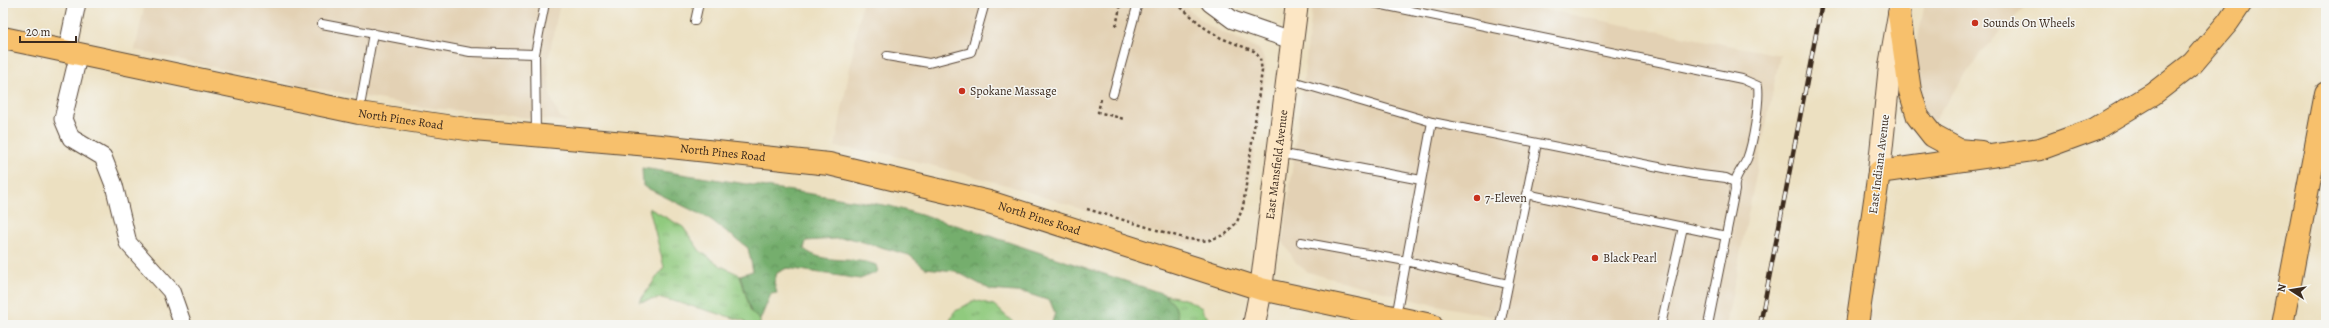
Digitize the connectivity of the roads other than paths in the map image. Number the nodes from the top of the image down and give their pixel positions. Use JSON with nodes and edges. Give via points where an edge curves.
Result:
{"nodes":[{"id":1,"x":77,"y":3,"type":"edge"},
{"id":2,"x":545,"y":3,"type":"edge"},
{"id":3,"x":699,"y":3,"type":"edge"},
{"id":4,"x":985,"y":3,"type":"edge"},
{"id":5,"x":1138,"y":3,"type":"edge"},
{"id":6,"x":1210,"y":3,"type":"edge"},
{"id":7,"x":1297,"y":3,"type":"edge"},
{"id":8,"x":1372,"y":3,"type":"edge"},
{"id":9,"x":2241,"y":3,"type":"edge"},
{"id":10,"x":1900,"y":8,"type":"edge"},
{"id":11,"x":695,"y":21,"type":"dead end"},
{"id":12,"x":322,"y":24,"type":"dead end"},
{"id":13,"x":373,"y":33,"type":"junction"},
{"id":14,"x":3,"y":38,"type":"edge"},
{"id":15,"x":1291,"y":40,"type":"junction"},
{"id":16,"x":73,"y":52,"type":"junction"},
{"id":17,"x":535,"y":54,"type":"junction"},
{"id":18,"x":887,"y":56,"type":"dead end"},
{"id":19,"x":1286,"y":79,"type":"junction"},
{"id":20,"x":2326,"y":93,"type":"edge"},
{"id":21,"x":1113,"y":94,"type":"dead end"},
{"id":22,"x":359,"y":113,"type":"junction"},
{"id":23,"x":1432,"y":122,"type":"junction"},
{"id":24,"x":536,"y":135,"type":"junction"},
{"id":25,"x":1537,"y":143,"type":"junction"},
{"id":26,"x":1278,"y":152,"type":"junction"},
{"id":27,"x":2008,"y":154,"type":"junction"},
{"id":28,"x":1878,"y":172,"type":"junction"},
{"id":29,"x":1421,"y":180,"type":"junction"},
{"id":30,"x":1734,"y":182,"type":"junction"},
{"id":31,"x":1526,"y":194,"type":"junction"},
{"id":32,"x":1683,"y":226,"type":"junction"},
{"id":33,"x":1726,"y":236,"type":"junction"},
{"id":34,"x":1301,"y":242,"type":"dead end"},
{"id":35,"x":1406,"y":261,"type":"junction"},
{"id":36,"x":1508,"y":284,"type":"junction"},
{"id":37,"x":1262,"y":289,"type":"junction"},
{"id":38,"x":1862,"y":302,"type":"junction"},
{"id":39,"x":1396,"y":317,"type":"junction"},
{"id":40,"x":183,"y":325,"type":"edge"},
{"id":41,"x":1254,"y":325,"type":"edge"},
{"id":42,"x":1431,"y":325,"type":"edge"},
{"id":43,"x":1500,"y":325,"type":"edge"},
{"id":44,"x":1661,"y":325,"type":"edge"},
{"id":45,"x":1708,"y":325,"type":"edge"},
{"id":46,"x":1843,"y":325,"type":"edge"},
{"id":47,"x":1857,"y":325,"type":"edge"},
{"id":48,"x":1873,"y":325,"type":"edge"},
{"id":49,"x":2282,"y":325,"type":"edge"}],
"edges":[{"from":1,"to":16,"type":"street"},
{"from":2,"to":17,"type":"lane"},
{"from":3,"to":11,"type":"lane"},
{"from":4,"to":18,"type":"lane","via":[[971,52],[929,63]]},
{"from":5,"to":21,"type":"lane"},
{"from":6,"to":15,"type":"street","via":[[1233,20]]},
{"from":7,"to":15,"type":"street","name":"East Mansfield Avenue"},
{"from":8,"to":30,"type":"lane","via":[[1742,79],[1758,86],[1759,98],[1747,158]]},
{"from":9,"to":27,"type":"main road","via":[[2193,63],[2152,94],[2095,129],[2040,149]]},
{"from":10,"to":27,"type":"main road","via":[[1910,91],[1918,117],[1933,136],[1959,150]]},
{"from":10,"to":28,"type":"street","name":"East Indiana Avenue","via":[[1890,66]]},
{"from":12,"to":13,"type":"lane"},
{"from":13,"to":17,"type":"lane","via":[[470,52]]},
{"from":13,"to":22,"type":"lane"},
{"from":14,"to":16,"type":"main road","name":"North Pines Road"},
{"from":15,"to":19,"type":"street","name":"East Mansfield Avenue"},
{"from":16,"to":22,"type":"main road","name":"North Pines Road"},
{"from":16,"to":40,"type":"street","via":[[64,120],[71,138],[103,156],[114,185],[128,243],[171,291]]},
{"from":17,"to":24,"type":"lane"},
{"from":19,"to":23,"type":"lane"},
{"from":19,"to":26,"type":"street","name":"East Mansfield Avenue"},
{"from":20,"to":49,"type":"main road"},
{"from":22,"to":24,"type":"main road","name":"North Pines Road","via":[[473,130]]},
{"from":23,"to":25,"type":"lane"},
{"from":23,"to":29,"type":"lane"},
{"from":24,"to":37,"type":"main road","name":"North Pines Road","via":[[829,164],[989,202]]},
{"from":25,"to":30,"type":"lane","via":[[1726,178]]},
{"from":25,"to":31,"type":"lane"},
{"from":26,"to":29,"type":"lane"},
{"from":26,"to":37,"type":"street","name":"East Mansfield Avenue"},
{"from":27,"to":28,"type":"main road"},
{"from":28,"to":38,"type":"main road","name":"East Indiana Avenue"},
{"from":29,"to":35,"type":"lane"},
{"from":30,"to":33,"type":"lane","via":[[1735,190]]},
{"from":31,"to":32,"type":"lane"},
{"from":31,"to":36,"type":"lane"},
{"from":32,"to":33,"type":"lane"},
{"from":32,"to":44,"type":"lane"},
{"from":33,"to":45,"type":"lane"},
{"from":34,"to":35,"type":"lane"},
{"from":35,"to":36,"type":"lane"},
{"from":35,"to":39,"type":"lane"},
{"from":36,"to":43,"type":"lane"},
{"from":37,"to":39,"type":"main road","name":"North Pines Road"},
{"from":37,"to":41,"type":"street","name":"East Mansfield Avenue"},
{"from":38,"to":46,"type":"main road"},
{"from":38,"to":47,"type":"main road","name":"East Indiana Avenue"},
{"from":38,"to":48,"type":"main road"},
{"from":39,"to":42,"type":"main road","name":"North Pines Road"}]}
